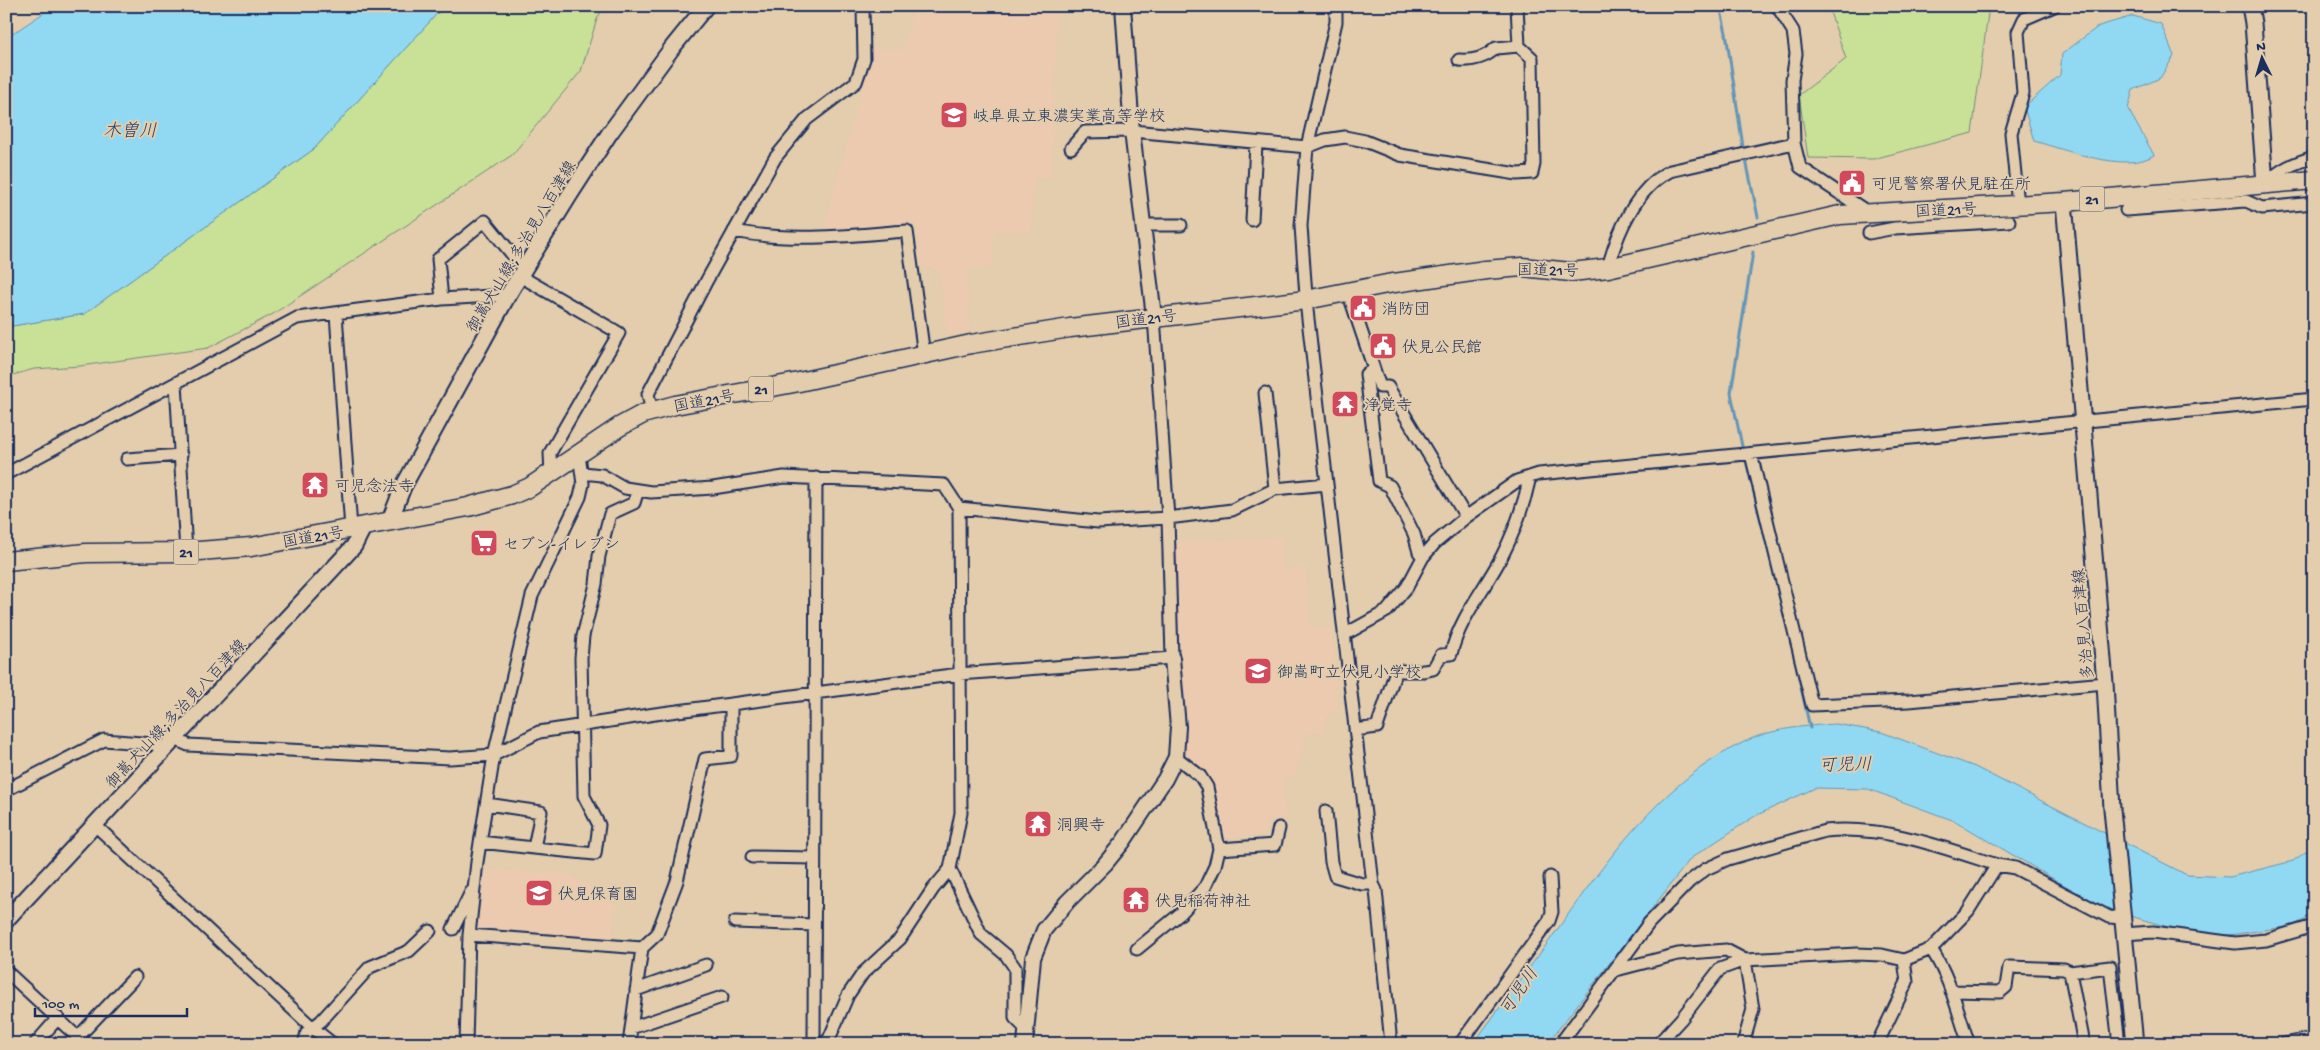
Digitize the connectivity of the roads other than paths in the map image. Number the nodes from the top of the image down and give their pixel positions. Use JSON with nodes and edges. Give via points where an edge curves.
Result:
{"nodes":[{"id":1,"x":706,"y":6,"type":"edge"},
{"id":2,"x":863,"y":6,"type":"edge"},
{"id":3,"x":1123,"y":6,"type":"edge"},
{"id":4,"x":1336,"y":6,"type":"edge"},
{"id":5,"x":1517,"y":6,"type":"edge"},
{"id":6,"x":1777,"y":6,"type":"edge"},
{"id":7,"x":2054,"y":6,"type":"edge"},
{"id":8,"x":2250,"y":6,"type":"edge"},
{"id":9,"x":1519,"y":46,"type":"junction"},
{"id":10,"x":1459,"y":60,"type":"dead end"},
{"id":11,"x":1132,"y":131,"type":"junction"},
{"id":12,"x":1794,"y":143,"type":"junction"},
{"id":13,"x":1256,"y":144,"type":"junction"},
{"id":14,"x":1307,"y":147,"type":"junction"},
{"id":15,"x":1071,"y":148,"type":"dead end"},
{"id":16,"x":2314,"y":157,"type":"edge"},
{"id":17,"x":2314,"y":180,"type":"edge"},
{"id":18,"x":2265,"y":184,"type":"junction"},
{"id":19,"x":2064,"y":202,"type":"junction"},
{"id":20,"x":2314,"y":203,"type":"edge"},
{"id":21,"x":2018,"y":205,"type":"junction"},
{"id":22,"x":2126,"y":210,"type":"dead end"},
{"id":23,"x":1869,"y":213,"type":"junction"},
{"id":24,"x":1252,"y":220,"type":"dead end"},
{"id":25,"x":2010,"y":221,"type":"dead end"},
{"id":26,"x":1143,"y":225,"type":"junction"},
{"id":27,"x":1181,"y":226,"type":"dead end"},
{"id":28,"x":734,"y":231,"type":"junction"},
{"id":29,"x":1869,"y":233,"type":"dead end"},
{"id":30,"x":1608,"y":268,"type":"junction"},
{"id":31,"x":522,"y":273,"type":"junction"},
{"id":32,"x":1348,"y":292,"type":"junction"},
{"id":33,"x":508,"y":295,"type":"junction"},
{"id":34,"x":442,"y":300,"type":"junction"},
{"id":35,"x":1306,"y":300,"type":"junction"},
{"id":36,"x":336,"y":314,"type":"junction"},
{"id":37,"x":1154,"y":317,"type":"junction"},
{"id":38,"x":924,"y":355,"type":"junction"},
{"id":39,"x":1373,"y":370,"type":"junction"},
{"id":40,"x":176,"y":383,"type":"junction"},
{"id":41,"x":1265,"y":393,"type":"dead end"},
{"id":42,"x":2314,"y":399,"type":"edge"},
{"id":43,"x":652,"y":412,"type":"junction"},
{"id":44,"x":2082,"y":421,"type":"junction"},
{"id":45,"x":1751,"y":454,"type":"junction"},
{"id":46,"x":181,"y":455,"type":"junction"},
{"id":47,"x":579,"y":455,"type":"junction"},
{"id":48,"x":126,"y":459,"type":"dead end"},
{"id":49,"x":583,"y":473,"type":"junction"},
{"id":50,"x":6,"y":474,"type":"edge"},
{"id":51,"x":551,"y":474,"type":"junction"},
{"id":52,"x":1530,"y":477,"type":"junction"},
{"id":53,"x":816,"y":478,"type":"junction"},
{"id":54,"x":1327,"y":484,"type":"junction"},
{"id":55,"x":1275,"y":488,"type":"junction"},
{"id":56,"x":638,"y":490,"type":"junction"},
{"id":57,"x":959,"y":508,"type":"junction"},
{"id":58,"x":1466,"y":517,"type":"junction"},
{"id":59,"x":1168,"y":518,"type":"junction"},
{"id":60,"x":390,"y":520,"type":"junction"},
{"id":61,"x":358,"y":528,"type":"junction"},
{"id":62,"x":186,"y":552,"type":"junction"},
{"id":63,"x":1423,"y":557,"type":"junction"},
{"id":64,"x":6,"y":561,"type":"edge"},
{"id":65,"x":1344,"y":635,"type":"junction"},
{"id":66,"x":1172,"y":658,"type":"junction"},
{"id":67,"x":959,"y":674,"type":"junction"},
{"id":68,"x":2105,"y":684,"type":"junction"},
{"id":69,"x":815,"y":692,"type":"junction"},
{"id":70,"x":731,"y":705,"type":"junction"},
{"id":71,"x":583,"y":724,"type":"junction"},
{"id":72,"x":1355,"y":730,"type":"junction"},
{"id":73,"x":169,"y":745,"type":"junction"},
{"id":74,"x":494,"y":755,"type":"junction"},
{"id":75,"x":1176,"y":757,"type":"junction"},
{"id":76,"x":6,"y":790,"type":"edge"},
{"id":77,"x":488,"y":804,"type":"junction"},
{"id":78,"x":1326,"y":811,"type":"dead end"},
{"id":79,"x":96,"y":825,"type":"junction"},
{"id":80,"x":1279,"y":828,"type":"dead end"},
{"id":81,"x":480,"y":842,"type":"junction"},
{"id":82,"x":534,"y":848,"type":"junction"},
{"id":83,"x":1218,"y":849,"type":"junction"},
{"id":84,"x":752,"y":857,"type":"dead end"},
{"id":85,"x":814,"y":858,"type":"junction"},
{"id":86,"x":1997,"y":865,"type":"junction"},
{"id":87,"x":950,"y":869,"type":"junction"},
{"id":88,"x":1550,"y":877,"type":"dead end"},
{"id":89,"x":475,"y":883,"type":"junction"},
{"id":90,"x":1373,"y":884,"type":"junction"},
{"id":91,"x":2122,"y":918,"type":"junction"},
{"id":92,"x":6,"y":920,"type":"edge"},
{"id":93,"x":735,"y":922,"type":"dead end"},
{"id":94,"x":813,"y":925,"type":"junction"},
{"id":95,"x":2314,"y":926,"type":"edge"},
{"id":96,"x":453,"y":929,"type":"dead end"},
{"id":97,"x":430,"y":931,"type":"dead end"},
{"id":98,"x":2124,"y":934,"type":"junction"},
{"id":99,"x":469,"y":935,"type":"junction"},
{"id":100,"x":642,"y":948,"type":"junction"},
{"id":101,"x":1137,"y":949,"type":"dead end"},
{"id":102,"x":1932,"y":950,"type":"junction"},
{"id":103,"x":1744,"y":960,"type":"junction"},
{"id":104,"x":1904,"y":960,"type":"junction"},
{"id":105,"x":706,"y":965,"type":"dead end"},
{"id":106,"x":1616,"y":970,"type":"junction"},
{"id":107,"x":6,"y":971,"type":"edge"},
{"id":108,"x":2070,"y":972,"type":"junction"},
{"id":109,"x":135,"y":976,"type":"dead end"},
{"id":110,"x":636,"y":990,"type":"junction"},
{"id":111,"x":1951,"y":991,"type":"junction"},
{"id":112,"x":722,"y":996,"type":"dead end"},
{"id":113,"x":58,"y":1018,"type":"junction"},
{"id":114,"x":314,"y":1028,"type":"junction"},
{"id":115,"x":631,"y":1028,"type":"junction"},
{"id":116,"x":1026,"y":1029,"type":"junction"},
{"id":117,"x":2314,"y":1038,"type":"edge"},
{"id":118,"x":82,"y":1041,"type":"edge"},
{"id":119,"x":830,"y":1042,"type":"edge"},
{"id":120,"x":35,"y":1044,"type":"edge"},
{"id":121,"x":304,"y":1044,"type":"edge"},
{"id":122,"x":333,"y":1044,"type":"edge"},
{"id":123,"x":466,"y":1044,"type":"edge"},
{"id":124,"x":629,"y":1044,"type":"edge"},
{"id":125,"x":814,"y":1044,"type":"edge"},
{"id":126,"x":1025,"y":1044,"type":"edge"},
{"id":127,"x":1391,"y":1044,"type":"edge"},
{"id":128,"x":1460,"y":1044,"type":"edge"},
{"id":129,"x":1560,"y":1044,"type":"edge"},
{"id":130,"x":1658,"y":1044,"type":"edge"},
{"id":131,"x":1743,"y":1044,"type":"edge"},
{"id":132,"x":1877,"y":1044,"type":"edge"},
{"id":133,"x":1969,"y":1044,"type":"edge"},
{"id":134,"x":2084,"y":1044,"type":"edge"},
{"id":135,"x":2119,"y":1044,"type":"edge"},
{"id":136,"x":2135,"y":1044,"type":"edge"},
{"id":137,"x":2284,"y":1044,"type":"edge"}],
"edges":[{"from":1,"to":31,"type":"main road","name":"御嵩犬山線;多治見八百津線","via":[[610,134]]},
{"from":2,"to":28,"type":"street","via":[[864,59],[856,82],[807,119],[790,139],[775,158]]},
{"from":3,"to":11,"type":"street"},
{"from":4,"to":14,"type":"street","via":[[1336,22]]},
{"from":5,"to":9,"type":"street"},
{"from":6,"to":12,"type":"street","via":[[1793,31],[1796,54],[1792,80]]},
{"from":7,"to":21,"type":"street","via":[[2024,19],[2018,32],[2022,93],[2011,133]]},
{"from":8,"to":18,"type":"main road"},
{"from":9,"to":10,"type":"street","via":[[1496,48],[1472,61]]},
{"from":9,"to":14,"type":"street","via":[[1532,58],[1532,174],[1400,155],[1345,138],[1325,140]]},
{"from":11,"to":13,"type":"street"},
{"from":11,"to":15,"type":"street","via":[[1085,132]]},
{"from":11,"to":26,"type":"street"},
{"from":12,"to":23,"type":"street","via":[[1800,167]]},
{"from":12,"to":30,"type":"street","via":[[1661,175],[1635,204]]},
{"from":13,"to":14,"type":"street"},
{"from":13,"to":24,"type":"street"},
{"from":14,"to":35,"type":"street","via":[[1301,226]]},
{"from":16,"to":18,"type":"street","via":[[2276,172]]},
{"from":17,"to":18,"type":"highway","name":"国道21号","number":"21"},
{"from":18,"to":19,"type":"highway","name":"国道21号","number":"21"},
{"from":19,"to":21,"type":"highway","name":"国道21号","number":"21"},
{"from":19,"to":44,"type":"main road","name":"多治見八百津線"},
{"from":20,"to":22,"type":"street","via":[[2262,208],[2246,201]]},
{"from":21,"to":23,"type":"highway","name":"国道21号","number":"21"},
{"from":23,"to":30,"type":"highway","name":"国道21号","number":"21","via":[[1811,220]]},
{"from":25,"to":29,"type":"street","via":[[1895,228]]},
{"from":26,"to":27,"type":"street"},
{"from":26,"to":37,"type":"street"},
{"from":28,"to":38,"type":"street","via":[[813,238],[907,231]]},
{"from":28,"to":43,"type":"street","via":[[648,394]]},
{"from":30,"to":32,"type":"highway","name":"国道21号","number":"21","via":[[1571,272],[1522,267],[1486,270]]},
{"from":31,"to":33,"type":"main road","name":"御嵩犬山線;多治見八百津線"},
{"from":31,"to":34,"type":"street","via":[[485,221],[438,259]]},
{"from":31,"to":51,"type":"street","via":[[619,334],[550,453]]},
{"from":32,"to":35,"type":"highway","name":"国道21号","number":"21"},
{"from":32,"to":39,"type":"street"},
{"from":33,"to":34,"type":"street"},
{"from":33,"to":60,"type":"main road","name":"御嵩犬山線;多治見八百津線","via":[[403,488]]},
{"from":34,"to":36,"type":"street"},
{"from":35,"to":37,"type":"highway","name":"国道21号","number":"21"},
{"from":35,"to":54,"type":"street"},
{"from":36,"to":40,"type":"street","via":[[297,318]]},
{"from":36,"to":61,"type":"street"},
{"from":37,"to":38,"type":"highway","name":"国道21号","number":"21","via":[[971,344]]},
{"from":37,"to":59,"type":"street"},
{"from":38,"to":43,"type":"highway","name":"国道21号","number":"21"},
{"from":39,"to":58,"type":"street","via":[[1380,387],[1388,387]]},
{"from":39,"to":63,"type":"street","via":[[1366,374],[1379,481],[1390,486]]},
{"from":40,"to":46,"type":"street"},
{"from":40,"to":50,"type":"street"},
{"from":41,"to":55,"type":"street"},
{"from":42,"to":44,"type":"street"},
{"from":43,"to":47,"type":"highway","name":"国道21号","number":"21","via":[[619,427]]},
{"from":44,"to":45,"type":"street"},
{"from":44,"to":68,"type":"main road","name":"多治見八百津線"},
{"from":45,"to":52,"type":"street"},
{"from":45,"to":68,"type":"street","via":[[1812,705],[1910,701]]},
{"from":46,"to":48,"type":"street"},
{"from":46,"to":62,"type":"street"},
{"from":47,"to":49,"type":"street"},
{"from":47,"to":51,"type":"highway","name":"国道21号","number":"21"},
{"from":49,"to":56,"type":"street","via":[[602,475],[625,488]]},
{"from":49,"to":74,"type":"street","via":[[580,497],[532,596]]},
{"from":51,"to":60,"type":"highway","name":"国道21号","number":"21","via":[[512,496]]},
{"from":52,"to":58,"type":"street","via":[[1517,481]]},
{"from":52,"to":72,"type":"street","via":[[1523,508],[1502,556],[1455,634],[1451,654],[1441,655],[1433,669],[1396,671],[1377,727]]},
{"from":53,"to":56,"type":"street","via":[[784,477],[712,488]]},
{"from":53,"to":57,"type":"street","via":[[944,485]]},
{"from":53,"to":69,"type":"street"},
{"from":54,"to":55,"type":"street"},
{"from":54,"to":65,"type":"street"},
{"from":55,"to":59,"type":"street","via":[[1232,510]]},
{"from":56,"to":71,"type":"street","via":[[634,503],[610,514],[599,556],[596,584],[583,636]]},
{"from":57,"to":59,"type":"street","via":[[1098,522]]},
{"from":57,"to":67,"type":"street"},
{"from":58,"to":63,"type":"street"},
{"from":59,"to":66,"type":"street"},
{"from":60,"to":61,"type":"highway","name":"国道21号","number":"21"},
{"from":61,"to":62,"type":"highway","name":"国道21号","number":"21","via":[[251,547]]},
{"from":61,"to":73,"type":"main road","name":"御嵩犬山線;多治見八百津線","via":[[354,546]]},
{"from":62,"to":64,"type":"highway","name":"国道21号","number":"21","via":[[86,553]]},
{"from":63,"to":65,"type":"street","via":[[1407,587],[1387,611]]},
{"from":65,"to":72,"type":"street"},
{"from":66,"to":67,"type":"street"},
{"from":66,"to":75,"type":"street","via":[[1178,727]]},
{"from":67,"to":69,"type":"street"},
{"from":67,"to":87,"type":"street","via":[[961,813]]},
{"from":68,"to":91,"type":"main road","name":"多治見八百津線"},
{"from":69,"to":70,"type":"street"},
{"from":69,"to":85,"type":"street"},
{"from":70,"to":71,"type":"street"},
{"from":70,"to":100,"type":"street","via":[[731,756],[705,759],[677,881],[657,934]]},
{"from":71,"to":74,"type":"street","via":[[539,732]]},
{"from":71,"to":82,"type":"street","via":[[584,796],[599,825],[595,854]]},
{"from":72,"to":90,"type":"street"},
{"from":73,"to":74,"type":"street","via":[[450,758]]},
{"from":73,"to":76,"type":"street","via":[[104,740]]},
{"from":73,"to":79,"type":"main road","name":"御嵩犬山線;多治見八百津線"},
{"from":74,"to":77,"type":"street"},
{"from":75,"to":83,"type":"street","via":[[1200,776],[1207,787]]},
{"from":75,"to":116,"type":"street","via":[[1123,842],[1044,930],[1033,958]]},
{"from":77,"to":81,"type":"street"},
{"from":77,"to":82,"type":"street","via":[[541,812]]},
{"from":78,"to":90,"type":"street","via":[[1335,876]]},
{"from":79,"to":92,"type":"main road","name":"御嵩犬山線;多治見八百津線"},
{"from":79,"to":114,"type":"street"},
{"from":80,"to":83,"type":"street","via":[[1275,845]]},
{"from":81,"to":82,"type":"street"},
{"from":81,"to":89,"type":"street"},
{"from":83,"to":101,"type":"street","via":[[1215,866],[1205,887],[1181,913]]},
{"from":84,"to":85,"type":"street"},
{"from":85,"to":94,"type":"street"},
{"from":86,"to":91,"type":"street","via":[[2016,868],[2110,917]]},
{"from":86,"to":102,"type":"street","via":[[1968,911]]},
{"from":86,"to":106,"type":"street","via":[[1916,838],[1842,830],[1774,845],[1728,859],[1690,881],[1649,923]]},
{"from":87,"to":116,"type":"street","via":[[981,934],[1006,955],[1015,968],[1016,1018]]},
{"from":87,"to":119,"type":"street","via":[[900,939],[863,974],[848,995]]},
{"from":88,"to":128,"type":"street","via":[[1552,912],[1549,921]]},
{"from":89,"to":96,"type":"street"},
{"from":89,"to":99,"type":"street"},
{"from":90,"to":127,"type":"street"},
{"from":91,"to":98,"type":"main road","name":"多治見八百津線"},
{"from":93,"to":94,"type":"street"},
{"from":94,"to":125,"type":"street"},
{"from":95,"to":98,"type":"street","via":[[2266,940],[2235,943],[2153,932]]},
{"from":97,"to":114,"type":"street","via":[[409,951],[370,968]]},
{"from":98,"to":136,"type":"main road","name":"多治見八百津線"},
{"from":99,"to":100,"type":"street"},
{"from":99,"to":123,"type":"street"},
{"from":100,"to":110,"type":"street"},
{"from":102,"to":104,"type":"street"},
{"from":102,"to":111,"type":"street"},
{"from":103,"to":104,"type":"street","via":[[1857,954]]},
{"from":103,"to":106,"type":"street","via":[[1726,950],[1678,954]]},
{"from":103,"to":130,"type":"street","via":[[1720,969]]},
{"from":103,"to":131,"type":"street","via":[[1753,1010]]},
{"from":104,"to":132,"type":"street","via":[[1907,982]]},
{"from":105,"to":110,"type":"street"},
{"from":106,"to":129,"type":"street"},
{"from":107,"to":113,"type":"street"},
{"from":108,"to":111,"type":"street","via":[[2009,967],[2006,987],[2000,992]]},
{"from":108,"to":134,"type":"street"},
{"from":108,"to":135,"type":"street","via":[[2110,967]]},
{"from":109,"to":118,"type":"street"},
{"from":110,"to":115,"type":"street"},
{"from":111,"to":133,"type":"street"},
{"from":112,"to":115,"type":"street"},
{"from":113,"to":118,"type":"street"},
{"from":113,"to":120,"type":"street"},
{"from":114,"to":121,"type":"street","via":[[307,1032]]},
{"from":114,"to":122,"type":"street"},
{"from":115,"to":124,"type":"street"},
{"from":116,"to":126,"type":"street"},
{"from":117,"to":137,"type":"street"}]}
